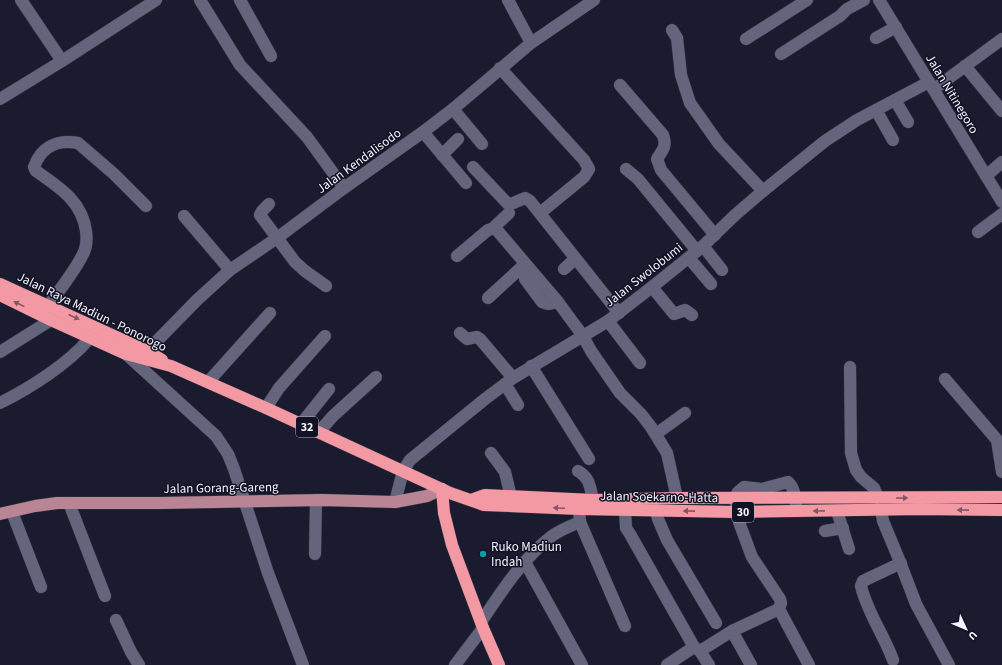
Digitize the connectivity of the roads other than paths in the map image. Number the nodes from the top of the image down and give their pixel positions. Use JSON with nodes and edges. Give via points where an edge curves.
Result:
{"nodes":[{"id":1,"x":21,"y":0,"type":"edge"},
{"id":2,"x":200,"y":0,"type":"edge"},
{"id":3,"x":240,"y":0,"type":"edge"},
{"id":4,"x":508,"y":0,"type":"edge"},
{"id":5,"x":594,"y":0,"type":"edge"},
{"id":6,"x":807,"y":0,"type":"edge"},
{"id":7,"x":864,"y":0,"type":"edge"},
{"id":8,"x":879,"y":0,"type":"edge"},
{"id":9,"x":151,"y":1,"type":"edge"},
{"id":10,"x":896,"y":27,"type":"junction"},
{"id":11,"x":672,"y":30,"type":"dead end"},
{"id":12,"x":876,"y":38,"type":"dead end"},
{"id":13,"x":746,"y":39,"type":"dead end"},
{"id":14,"x":1002,"y":39,"type":"edge"},
{"id":15,"x":531,"y":43,"type":"junction"},
{"id":16,"x":781,"y":54,"type":"dead end"},
{"id":17,"x":271,"y":56,"type":"dead end"},
{"id":18,"x":62,"y":61,"type":"junction"},
{"id":19,"x":965,"y":66,"type":"junction"},
{"id":20,"x":500,"y":68,"type":"junction"},
{"id":21,"x":620,"y":85,"type":"dead end"},
{"id":22,"x":931,"y":85,"type":"junction"},
{"id":23,"x":0,"y":99,"type":"edge"},
{"id":24,"x":895,"y":100,"type":"junction"},
{"id":25,"x":453,"y":109,"type":"junction"},
{"id":26,"x":876,"y":110,"type":"junction"},
{"id":27,"x":1002,"y":111,"type":"edge"},
{"id":28,"x":908,"y":122,"type":"dead end"},
{"id":29,"x":423,"y":132,"type":"junction"},
{"id":30,"x":458,"y":139,"type":"dead end"},
{"id":31,"x":894,"y":140,"type":"dead end"},
{"id":32,"x":482,"y":144,"type":"dead end"},
{"id":33,"x":442,"y":155,"type":"junction"},
{"id":34,"x":1002,"y":162,"type":"edge"},
{"id":35,"x":473,"y":167,"type":"dead end"},
{"id":36,"x":626,"y":169,"type":"dead end"},
{"id":37,"x":986,"y":176,"type":"junction"},
{"id":38,"x":466,"y":183,"type":"dead end"},
{"id":39,"x":344,"y":188,"type":"junction"},
{"id":40,"x":763,"y":191,"type":"junction"},
{"id":41,"x":1001,"y":197,"type":"edge"},
{"id":42,"x":269,"y":204,"type":"dead end"},
{"id":43,"x":146,"y":206,"type":"dead end"},
{"id":44,"x":509,"y":213,"type":"dead end"},
{"id":45,"x":540,"y":213,"type":"junction"},
{"id":46,"x":1002,"y":214,"type":"edge"},
{"id":47,"x":184,"y":216,"type":"dead end"},
{"id":48,"x":492,"y":228,"type":"junction"},
{"id":49,"x":978,"y":232,"type":"dead end"},
{"id":50,"x":715,"y":235,"type":"junction"},
{"id":51,"x":277,"y":238,"type":"junction"},
{"id":52,"x":696,"y":252,"type":"junction"},
{"id":53,"x":457,"y":256,"type":"dead end"},
{"id":54,"x":575,"y":258,"type":"junction"},
{"id":55,"x":527,"y":266,"type":"junction"},
{"id":56,"x":564,"y":269,"type":"dead end"},
{"id":57,"x":230,"y":270,"type":"junction"},
{"id":58,"x":722,"y":270,"type":"dead end"},
{"id":59,"x":0,"y":284,"type":"edge"},
{"id":60,"x":711,"y":284,"type":"dead end"},
{"id":61,"x":326,"y":286,"type":"dead end"},
{"id":62,"x":652,"y":287,"type":"junction"},
{"id":63,"x":0,"y":294,"type":"edge"},
{"id":64,"x":488,"y":298,"type":"dead end"},
{"id":65,"x":47,"y":313,"type":"junction"},
{"id":66,"x":270,"y":313,"type":"dead end"},
{"id":67,"x":619,"y":313,"type":"junction"},
{"id":68,"x":692,"y":315,"type":"dead end"},
{"id":69,"x":608,"y":321,"type":"junction"},
{"id":70,"x":460,"y":333,"type":"dead end"},
{"id":71,"x":325,"y":336,"type":"dead end"},
{"id":72,"x":583,"y":336,"type":"junction"},
{"id":73,"x":90,"y":338,"type":"junction"},
{"id":74,"x":147,"y":351,"type":"junction"},
{"id":75,"x":0,"y":352,"type":"edge"},
{"id":76,"x":126,"y":354,"type":"junction"},
{"id":77,"x":640,"y":363,"type":"dead end"},
{"id":78,"x":171,"y":366,"type":"junction"},
{"id":79,"x":531,"y":366,"type":"junction"},
{"id":80,"x":850,"y":367,"type":"dead end"},
{"id":81,"x":376,"y":377,"type":"dead end"},
{"id":82,"x":945,"y":379,"type":"dead end"},
{"id":83,"x":509,"y":381,"type":"junction"},
{"id":84,"x":208,"y":382,"type":"junction"},
{"id":85,"x":329,"y":388,"type":"dead end"},
{"id":86,"x":0,"y":403,"type":"edge"},
{"id":87,"x":518,"y":405,"type":"dead end"},
{"id":88,"x":266,"y":408,"type":"junction"},
{"id":89,"x":685,"y":414,"type":"dead end"},
{"id":90,"x":301,"y":424,"type":"junction"},
{"id":91,"x":319,"y":432,"type":"junction"},
{"id":92,"x":656,"y":434,"type":"junction"},
{"id":93,"x":491,"y":453,"type":"dead end"},
{"id":94,"x":589,"y":459,"type":"dead end"},
{"id":95,"x":403,"y":471,"type":"junction"},
{"id":96,"x":578,"y":471,"type":"dead end"},
{"id":97,"x":1002,"y":472,"type":"edge"},
{"id":98,"x":442,"y":489,"type":"junction"},
{"id":99,"x":511,"y":497,"type":"junction"},
{"id":100,"x":795,"y":497,"type":"junction"},
{"id":101,"x":1002,"y":497,"type":"edge"},
{"id":102,"x":676,"y":498,"type":"junction"},
{"id":103,"x":735,"y":498,"type":"junction"},
{"id":104,"x":316,"y":500,"type":"junction"},
{"id":105,"x":485,"y":500,"type":"junction"},
{"id":106,"x":593,"y":500,"type":"junction"},
{"id":107,"x":245,"y":501,"type":"junction"},
{"id":108,"x":396,"y":502,"type":"junction"},
{"id":109,"x":69,"y":503,"type":"junction"},
{"id":110,"x":879,"y":504,"type":"junction"},
{"id":111,"x":579,"y":509,"type":"junction"},
{"id":112,"x":625,"y":510,"type":"junction"},
{"id":113,"x":656,"y":510,"type":"junction"},
{"id":114,"x":837,"y":511,"type":"junction"},
{"id":115,"x":1002,"y":511,"type":"edge"},
{"id":116,"x":12,"y":512,"type":"junction"},
{"id":117,"x":737,"y":512,"type":"junction"},
{"id":118,"x":796,"y":512,"type":"junction"},
{"id":119,"x":0,"y":514,"type":"edge"},
{"id":120,"x":580,"y":522,"type":"junction"},
{"id":121,"x":843,"y":528,"type":"junction"},
{"id":122,"x":825,"y":531,"type":"dead end"},
{"id":123,"x":849,"y":549,"type":"dead end"},
{"id":124,"x":315,"y":554,"type":"dead end"},
{"id":125,"x":525,"y":562,"type":"junction"},
{"id":126,"x":901,"y":563,"type":"junction"},
{"id":127,"x":41,"y":587,"type":"dead end"},
{"id":128,"x":105,"y":596,"type":"dead end"},
{"id":129,"x":779,"y":609,"type":"junction"},
{"id":130,"x":116,"y":620,"type":"dead end"},
{"id":131,"x":716,"y":623,"type":"dead end"},
{"id":132,"x":482,"y":625,"type":"junction"},
{"id":133,"x":625,"y":626,"type":"dead end"},
{"id":134,"x":732,"y":631,"type":"junction"},
{"id":135,"x":697,"y":649,"type":"junction"},
{"id":136,"x":893,"y":660,"type":"dead end"},
{"id":137,"x":301,"y":664,"type":"edge"},
{"id":138,"x":139,"y":665,"type":"edge"},
{"id":139,"x":455,"y":665,"type":"edge"},
{"id":140,"x":499,"y":665,"type":"edge"},
{"id":141,"x":582,"y":665,"type":"edge"},
{"id":142,"x":667,"y":665,"type":"edge"},
{"id":143,"x":709,"y":665,"type":"edge"},
{"id":144,"x":751,"y":665,"type":"edge"},
{"id":145,"x":809,"y":665,"type":"edge"},
{"id":146,"x":949,"y":665,"type":"edge"}],
"edges":[{"from":1,"to":18,"type":"street"},
{"from":2,"to":39,"type":"street","via":[[240,65],[307,137]]},
{"from":3,"to":17,"type":"street"},
{"from":4,"to":15,"type":"street"},
{"from":5,"to":15,"type":"street","name":"Jalan Kendalisodo"},
{"from":6,"to":13,"type":"street"},
{"from":7,"to":16,"type":"street"},
{"from":8,"to":10,"type":"street","name":"Jalan Nitinegoro"},
{"from":9,"to":18,"type":"street"},
{"from":10,"to":12,"type":"street"},
{"from":10,"to":22,"type":"street","name":"Jalan Nitinegoro"},
{"from":11,"to":40,"type":"street","via":[[677,38],[681,75],[690,103],[719,144]]},
{"from":14,"to":19,"type":"street","name":"Jalan Swolobumi"},
{"from":15,"to":20,"type":"street","name":"Jalan Kendalisodo"},
{"from":18,"to":23,"type":"street"},
{"from":19,"to":22,"type":"street","name":"Jalan Swolobumi"},
{"from":19,"to":27,"type":"street"},
{"from":20,"to":25,"type":"street","name":"Jalan Kendalisodo"},
{"from":20,"to":45,"type":"street","via":[[584,160],[589,169],[579,182]]},
{"from":21,"to":50,"type":"street","via":[[663,135],[666,142],[657,159],[661,170]]},
{"from":22,"to":24,"type":"street","name":"Jalan Swolobumi"},
{"from":22,"to":37,"type":"street","name":"Jalan Nitinegoro"},
{"from":24,"to":26,"type":"street","name":"Jalan Swolobumi"},
{"from":24,"to":28,"type":"street"},
{"from":25,"to":29,"type":"street","name":"Jalan Kendalisodo"},
{"from":25,"to":32,"type":"street"},
{"from":26,"to":31,"type":"street"},
{"from":26,"to":40,"type":"street","name":"Jalan Swolobumi","via":[[824,141]]},
{"from":29,"to":33,"type":"street"},
{"from":29,"to":39,"type":"street","name":"Jalan Kendalisodo"},
{"from":30,"to":33,"type":"street"},
{"from":33,"to":38,"type":"street"},
{"from":34,"to":37,"type":"street"},
{"from":35,"to":45,"type":"street","via":[[508,204],[524,198]]},
{"from":36,"to":52,"type":"street","via":[[638,179]]},
{"from":37,"to":41,"type":"street","name":"Jalan Nitinegoro"},
{"from":39,"to":51,"type":"street","name":"Jalan Kendalisodo"},
{"from":40,"to":50,"type":"street","name":"Jalan Swolobumi"},
{"from":42,"to":51,"type":"street","via":[[260,215]]},
{"from":43,"to":65,"type":"street","via":[[78,143],[56,143],[46,150],[34,167],[78,207],[85,225],[86,240],[84,251]]},
{"from":44,"to":48,"type":"street"},
{"from":45,"to":54,"type":"street"},
{"from":46,"to":49,"type":"street"},
{"from":47,"to":57,"type":"street"},
{"from":48,"to":53,"type":"street"},
{"from":48,"to":55,"type":"street","via":[[496,229]]},
{"from":50,"to":52,"type":"street","name":"Jalan Swolobumi"},
{"from":51,"to":57,"type":"street","name":"Jalan Kendalisodo"},
{"from":51,"to":61,"type":"street","via":[[299,266]]},
{"from":52,"to":58,"type":"street"},
{"from":52,"to":60,"type":"street"},
{"from":52,"to":62,"type":"street","name":"Jalan Swolobumi"},
{"from":54,"to":56,"type":"street"},
{"from":54,"to":67,"type":"street"},
{"from":55,"to":64,"type":"street"},
{"from":55,"to":72,"type":"street","via":[[525,279],[542,302],[558,302]]},
{"from":57,"to":74,"type":"street","name":"Jalan Kendalisodo"},
{"from":59,"to":65,"type":"highway","name":"Jalan Raya Madiun - Ponorogo","number":"32"},
{"from":62,"to":67,"type":"street","name":"Jalan Swolobumi"},
{"from":62,"to":68,"type":"street","via":[[674,314],[685,310]]},
{"from":65,"to":63,"type":"highway","name":"Jalan Raya Madiun - Ponorogo","number":"32","one_way":true},
{"from":65,"to":73,"type":"highway","name":"Jalan Raya Madiun - Ponorogo","number":"32"},
{"from":65,"to":74,"type":"highway","name":"Jalan Raya Madiun - Ponorogo","number":"32","one_way":true},
{"from":65,"to":75,"type":"street"},
{"from":66,"to":84,"type":"street"},
{"from":67,"to":69,"type":"street","name":"Jalan Swolobumi"},
{"from":69,"to":72,"type":"street","name":"Jalan Swolobumi"},
{"from":69,"to":77,"type":"street"},
{"from":70,"to":83,"type":"street","via":[[467,339],[480,339]]},
{"from":71,"to":88,"type":"street","via":[[279,388]]},
{"from":72,"to":79,"type":"street","name":"Jalan Swolobumi"},
{"from":72,"to":92,"type":"street","via":[[620,392]]},
{"from":73,"to":76,"type":"highway","name":"Jalan Raya Madiun - Ponorogo","number":"32"},
{"from":73,"to":86,"type":"street","via":[[76,354],[25,391]]},
{"from":74,"to":78,"type":"highway","name":"Jalan Raya Madiun - Ponorogo","number":"32"},
{"from":76,"to":78,"type":"highway","name":"Jalan Raya Madiun - Ponorogo","number":"32"},
{"from":76,"to":107,"type":"street","via":[[216,436],[228,454]]},
{"from":78,"to":84,"type":"highway","name":"Jalan Raya Madiun - Ponorogo","number":"32"},
{"from":79,"to":83,"type":"street","name":"Jalan Swolobumi"},
{"from":79,"to":94,"type":"street"},
{"from":80,"to":110,"type":"street","via":[[851,453],[856,470],[874,488]]},
{"from":81,"to":91,"type":"street"},
{"from":82,"to":97,"type":"street","via":[[997,440]]},
{"from":83,"to":87,"type":"street"},
{"from":83,"to":95,"type":"street","name":"Jalan Swolobumi","via":[[411,458]]},
{"from":84,"to":88,"type":"highway","name":"Jalan Raya Madiun - Ponorogo","number":"32"},
{"from":85,"to":90,"type":"street"},
{"from":88,"to":90,"type":"highway","name":"Jalan Raya Madiun - Ponorogo","number":"32"},
{"from":89,"to":92,"type":"street"},
{"from":90,"to":91,"type":"highway","name":"Jalan Raya Madiun - Ponorogo","number":"32"},
{"from":91,"to":95,"type":"highway","name":"Jalan Raya Madiun - Ponorogo","number":"32"},
{"from":92,"to":102,"type":"street","via":[[667,453]]},
{"from":93,"to":99,"type":"street","via":[[505,472]]},
{"from":95,"to":98,"type":"highway","name":"Jalan Raya Madiun - Ponorogo","number":"32"},
{"from":95,"to":108,"type":"street","name":"Jalan Swolobumi"},
{"from":96,"to":106,"type":"street","via":[[588,480]]},
{"from":98,"to":105,"type":"highway","name":"Jalan Raya Madiun - Ponorogo","number":"30","via":[[471,500]]},
{"from":98,"to":108,"type":"main road","name":"Jalan Gorang-Gareng","via":[[427,496]]},
{"from":98,"to":132,"type":"highway","via":[[444,513],[452,545]]},
{"from":99,"to":105,"type":"highway","name":"Jalan Soekarno-Hatta","number":"30"},
{"from":99,"to":106,"type":"highway","name":"Jalan Soekarno-Hatta","number":"30"},
{"from":100,"to":103,"type":"highway","name":"Jalan Soekarno-Hatta","number":"30"},
{"from":100,"to":110,"type":"highway","name":"Jalan Soekarno-Hatta","number":"30"},
{"from":100,"to":118,"type":"street"},
{"from":110,"to":101,"type":"highway","name":"Jalan Soekarno-Hatta","number":"30","one_way":true},
{"from":102,"to":103,"type":"highway","name":"Jalan Soekarno-Hatta","number":"30"},
{"from":102,"to":106,"type":"highway","name":"Jalan Soekarno-Hatta","number":"30"},
{"from":103,"to":117,"type":"street"},
{"from":104,"to":107,"type":"main road","name":"Jalan Gorang-Gareng"},
{"from":104,"to":108,"type":"main road","name":"Jalan Gorang-Gareng"},
{"from":104,"to":124,"type":"street"},
{"from":111,"to":105,"type":"highway","name":"Jalan Soekarno-Hatta","number":"30","one_way":true},
{"from":107,"to":109,"type":"main road","name":"Jalan Gorang-Gareng"},
{"from":107,"to":137,"type":"street"},
{"from":109,"to":116,"type":"main road","name":"Jalan Gorang-Gareng","via":[[35,506]]},
{"from":109,"to":128,"type":"street"},
{"from":110,"to":114,"type":"highway","name":"Jalan Soekarno-Hatta","number":"30"},
{"from":115,"to":110,"type":"highway","name":"Jalan Soekarno-Hatta","number":"30","one_way":true,"via":[[920,509]]},
{"from":110,"to":126,"type":"street","via":[[883,521]]},
{"from":111,"to":112,"type":"highway","name":"Jalan Soekarno-Hatta","number":"30"},
{"from":111,"to":120,"type":"street"},
{"from":112,"to":113,"type":"highway","name":"Jalan Soekarno-Hatta","number":"30"},
{"from":112,"to":135,"type":"street","via":[[626,528]]},
{"from":117,"to":113,"type":"highway","name":"Jalan Soekarno-Hatta","number":"30","one_way":true},
{"from":113,"to":131,"type":"street","via":[[667,540]]},
{"from":114,"to":118,"type":"highway","name":"Jalan Soekarno-Hatta","number":"30","one_way":true},
{"from":114,"to":121,"type":"street"},
{"from":116,"to":119,"type":"main road","name":"Jalan Gorang-Gareng"},
{"from":116,"to":127,"type":"street"},
{"from":117,"to":118,"type":"highway","name":"Jalan Soekarno-Hatta","number":"30"},
{"from":117,"to":129,"type":"street","via":[[752,557],[780,599]]},
{"from":120,"to":125,"type":"street","via":[[551,537]]},
{"from":120,"to":133,"type":"street"},
{"from":121,"to":122,"type":"street"},
{"from":121,"to":123,"type":"street"},
{"from":125,"to":132,"type":"street"},
{"from":125,"to":141,"type":"street"},
{"from":126,"to":136,"type":"street","via":[[863,581],[861,586]]},
{"from":126,"to":146,"type":"street","via":[[916,604]]},
{"from":129,"to":134,"type":"street"},
{"from":129,"to":145,"type":"street"},
{"from":130,"to":138,"type":"street","via":[[130,652]]},
{"from":132,"to":139,"type":"street"},
{"from":132,"to":140,"type":"highway"},
{"from":134,"to":135,"type":"street"},
{"from":134,"to":144,"type":"street"},
{"from":135,"to":142,"type":"street"},
{"from":135,"to":143,"type":"street"}]}
